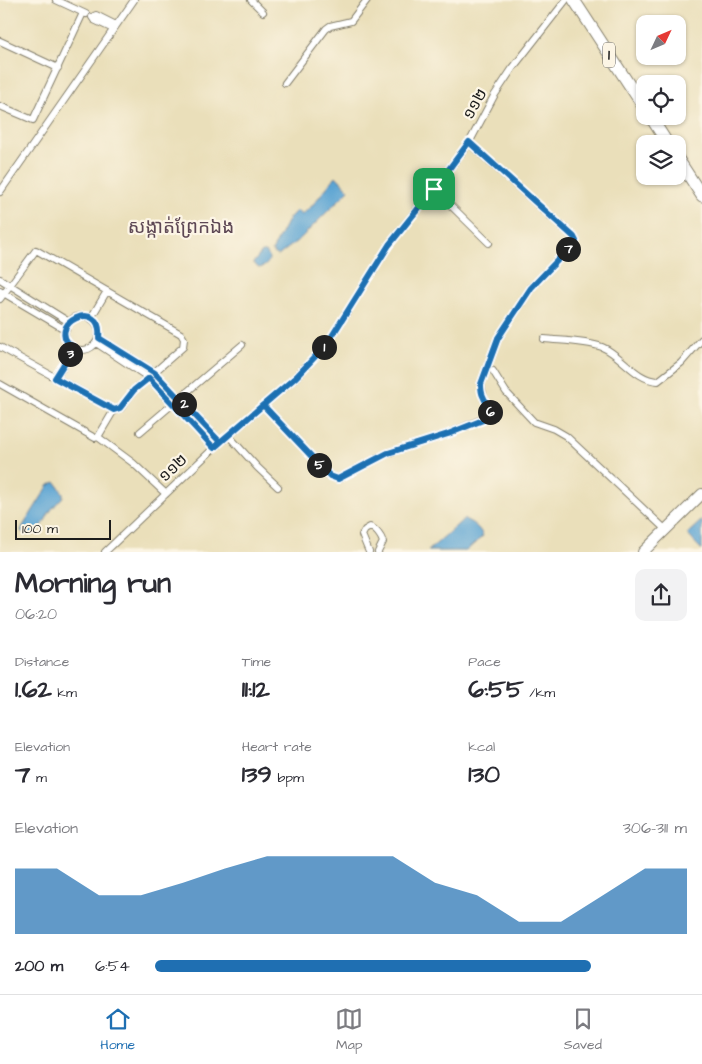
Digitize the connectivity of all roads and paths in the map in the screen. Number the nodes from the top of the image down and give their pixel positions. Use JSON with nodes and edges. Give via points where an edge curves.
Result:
{"nodes":[{"id":1,"x":56,"y":0,"type":"edge"},
{"id":2,"x":134,"y":0,"type":"edge"},
{"id":3,"x":251,"y":0,"type":"edge"},
{"id":4,"x":367,"y":0,"type":"edge"},
{"id":5,"x":566,"y":0,"type":"edge"},
{"id":6,"x":574,"y":0,"type":"edge"},
{"id":7,"x":263,"y":12,"type":"dead end"},
{"id":8,"x":83,"y":13,"type":"junction"},
{"id":9,"x":115,"y":27,"type":"junction"},
{"id":10,"x":0,"y":41,"type":"edge"},
{"id":11,"x":58,"y":68,"type":"junction"},
{"id":12,"x":284,"y":84,"type":"dead end"},
{"id":13,"x":636,"y":95,"type":"edge"},
{"id":14,"x":0,"y":106,"type":"edge"},
{"id":15,"x":469,"y":142,"type":"junction"},
{"id":16,"x":686,"y":171,"type":"edge"},
{"id":17,"x":434,"y":189,"type":"junction"},
{"id":18,"x":0,"y":192,"type":"edge"},
{"id":19,"x":702,"y":196,"type":"edge"},
{"id":20,"x":489,"y":244,"type":"dead end"},
{"id":21,"x":0,"y":279,"type":"edge"},
{"id":22,"x":10,"y":285,"type":"junction"},
{"id":23,"x":107,"y":291,"type":"junction"},
{"id":24,"x":1,"y":295,"type":"edge"},
{"id":25,"x":90,"y":318,"type":"junction"},
{"id":26,"x":69,"y":322,"type":"junction"},
{"id":27,"x":66,"y":330,"type":"junction"},
{"id":28,"x":544,"y":339,"type":"dead end"},
{"id":29,"x":702,"y":339,"type":"edge"},
{"id":30,"x":98,"y":340,"type":"junction"},
{"id":31,"x":242,"y":346,"type":"dead end"},
{"id":32,"x":0,"y":347,"type":"edge"},
{"id":33,"x":74,"y":348,"type":"junction"},
{"id":34,"x":493,"y":371,"type":"dead end"},
{"id":35,"x":152,"y":375,"type":"junction"},
{"id":36,"x":55,"y":378,"type":"junction"},
{"id":37,"x":0,"y":384,"type":"edge"},
{"id":38,"x":179,"y":398,"type":"junction"},
{"id":39,"x":174,"y":404,"type":"junction"},
{"id":40,"x":263,"y":405,"type":"junction"},
{"id":41,"x":114,"y":410,"type":"junction"},
{"id":42,"x":140,"y":432,"type":"dead end"},
{"id":43,"x":228,"y":435,"type":"junction"},
{"id":44,"x":98,"y":437,"type":"junction"},
{"id":45,"x":220,"y":442,"type":"junction"},
{"id":46,"x":214,"y":448,"type":"junction"},
{"id":47,"x":278,"y":487,"type":"dead end"},
{"id":48,"x":166,"y":494,"type":"junction"},
{"id":49,"x":702,"y":494,"type":"edge"},
{"id":50,"x":666,"y":530,"type":"junction"},
{"id":51,"x":105,"y":552,"type":"edge"},
{"id":52,"x":369,"y":552,"type":"edge"},
{"id":53,"x":378,"y":552,"type":"edge"},
{"id":54,"x":643,"y":552,"type":"edge"}],
"edges":[{"from":1,"to":8,"type":"street"},
{"from":2,"to":9,"type":"street"},
{"from":3,"to":7,"type":"street"},
{"from":4,"to":12,"type":"street","via":[[351,21],[326,29]]},
{"from":5,"to":15,"type":"street","name":"១១២","via":[[512,69]]},
{"from":6,"to":13,"type":"highway","number":"1"},
{"from":8,"to":9,"type":"street"},
{"from":8,"to":11,"type":"street"},
{"from":9,"to":18,"type":"street"},
{"from":10,"to":11,"type":"street"},
{"from":11,"to":14,"type":"street","via":[[33,120]]},
{"from":15,"to":17,"type":"street","name":"១១២"},
{"from":15,"to":40,"type":"street","via":[[576,241],[531,288],[498,338],[481,384],[484,399],[490,406],[487,417],[448,434],[388,453],[335,479]]},
{"from":16,"to":19,"type":"highway"},
{"from":17,"to":20,"type":"street"},
{"from":17,"to":40,"type":"street","name":"១១២","via":[[384,252],[327,344]]},
{"from":21,"to":22,"type":"street"},
{"from":22,"to":23,"type":"street","via":[[36,250]]},
{"from":22,"to":24,"type":"street"},
{"from":22,"to":26,"type":"street"},
{"from":23,"to":25,"type":"street"},
{"from":23,"to":35,"type":"street","via":[[181,334],[184,339],[183,347]]},
{"from":24,"to":27,"type":"street"},
{"from":25,"to":26,"type":"street","via":[[79,316]]},
{"from":25,"to":30,"type":"street","via":[[98,326]]},
{"from":26,"to":27,"type":"street"},
{"from":27,"to":33,"type":"street","via":[[68,341]]},
{"from":28,"to":29,"type":"street","via":[[603,348],[652,381],[658,381],[681,363]]},
{"from":30,"to":33,"type":"street","via":[[89,349]]},
{"from":30,"to":35,"type":"street"},
{"from":31,"to":38,"type":"street"},
{"from":32,"to":36,"type":"street"},
{"from":33,"to":36,"type":"street"},
{"from":34,"to":50,"type":"street","via":[[506,392],[534,422],[566,436]]},
{"from":35,"to":38,"type":"street"},
{"from":35,"to":39,"type":"street"},
{"from":35,"to":41,"type":"street","via":[[120,408]]},
{"from":36,"to":41,"type":"street"},
{"from":37,"to":44,"type":"street"},
{"from":38,"to":39,"type":"street"},
{"from":38,"to":45,"type":"street"},
{"from":39,"to":42,"type":"street"},
{"from":39,"to":46,"type":"street"},
{"from":40,"to":43,"type":"street","name":"១១២"},
{"from":41,"to":44,"type":"street"},
{"from":43,"to":45,"type":"street","name":"១១២"},
{"from":43,"to":47,"type":"street"},
{"from":44,"to":48,"type":"street","via":[[133,463]]},
{"from":45,"to":46,"type":"street","name":"១១២"},
{"from":46,"to":48,"type":"street","name":"១១២"},
{"from":48,"to":51,"type":"street","name":"១១២"},
{"from":49,"to":50,"type":"main road"},
{"from":50,"to":54,"type":"main road"},
{"from":52,"to":53,"type":"street","via":[[362,535],[370,527],[382,538]]}]}
